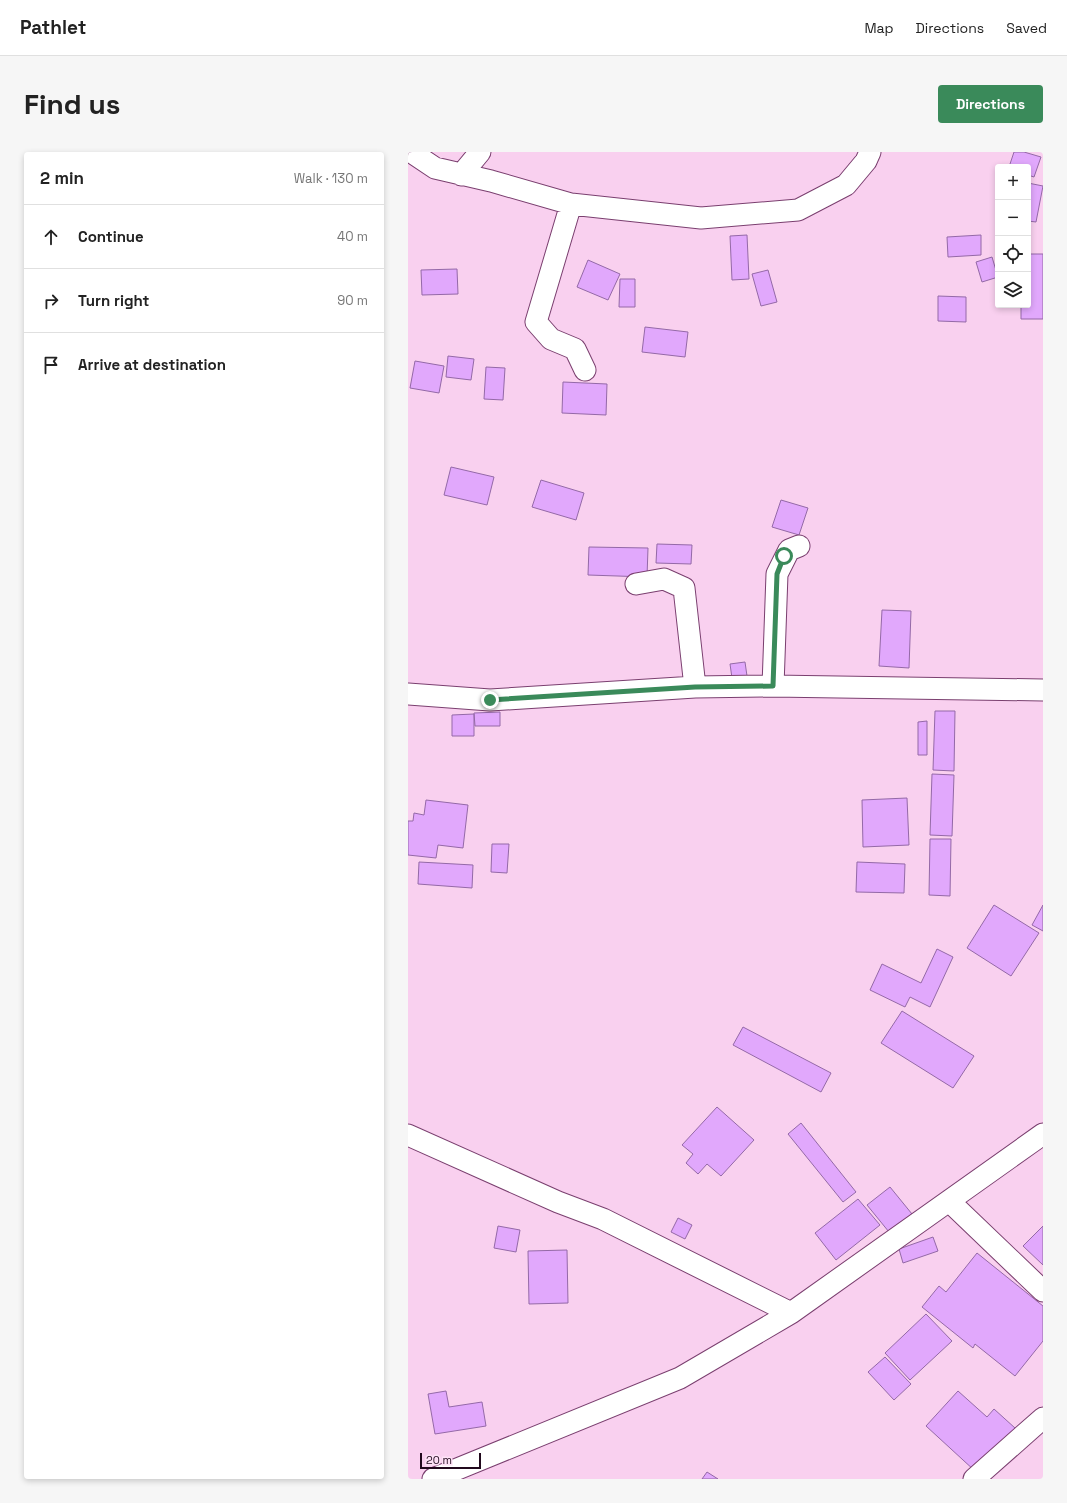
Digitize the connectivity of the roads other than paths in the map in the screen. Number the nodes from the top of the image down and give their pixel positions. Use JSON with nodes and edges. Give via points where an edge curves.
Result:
{"nodes":[{"id":1,"x":412,"y":152,"type":"edge"},
{"id":2,"x":480,"y":152,"type":"edge"},
{"id":3,"x":870,"y":152,"type":"edge"},
{"id":4,"x":460,"y":175,"type":"junction"},
{"id":5,"x":571,"y":204,"type":"junction"},
{"id":6,"x":584,"y":370,"type":"dead end"},
{"id":7,"x":799,"y":546,"type":"dead end"},
{"id":8,"x":636,"y":584,"type":"dead end"},
{"id":9,"x":773,"y":686,"type":"junction"},
{"id":10,"x":695,"y":687,"type":"junction"},
{"id":11,"x":1043,"y":690,"type":"edge"},
{"id":12,"x":408,"y":694,"type":"edge"},
{"id":13,"x":1043,"y":1134,"type":"edge"},
{"id":14,"x":408,"y":1135,"type":"edge"},
{"id":15,"x":949,"y":1201,"type":"junction"},
{"id":16,"x":1043,"y":1291,"type":"edge"},
{"id":17,"x":791,"y":1313,"type":"junction"},
{"id":18,"x":1043,"y":1418,"type":"edge"},
{"id":19,"x":434,"y":1479,"type":"edge"},
{"id":20,"x":974,"y":1479,"type":"edge"}],
"edges":[{"from":1,"to":4,"type":"street","via":[[434,168]]},
{"from":2,"to":4,"type":"street"},
{"from":3,"to":5,"type":"street","via":[[866,161],[846,184],[798,210],[701,218]]},
{"from":4,"to":5,"type":"street","via":[[491,181]]},
{"from":5,"to":6,"type":"street","via":[[536,322],[551,339],[575,349]]},
{"from":7,"to":9,"type":"street","via":[[789,550],[777,574]]},
{"from":8,"to":10,"type":"street","via":[[664,579],[684,588]]},
{"from":9,"to":10,"type":"street"},
{"from":9,"to":11,"type":"street"},
{"from":10,"to":12,"type":"street","via":[[490,700]]},
{"from":13,"to":15,"type":"street"},
{"from":14,"to":17,"type":"street","via":[[558,1202],[603,1219]]},
{"from":15,"to":16,"type":"street"},
{"from":15,"to":17,"type":"street"},
{"from":17,"to":19,"type":"street","via":[[680,1378]]},
{"from":18,"to":20,"type":"street"}]}
